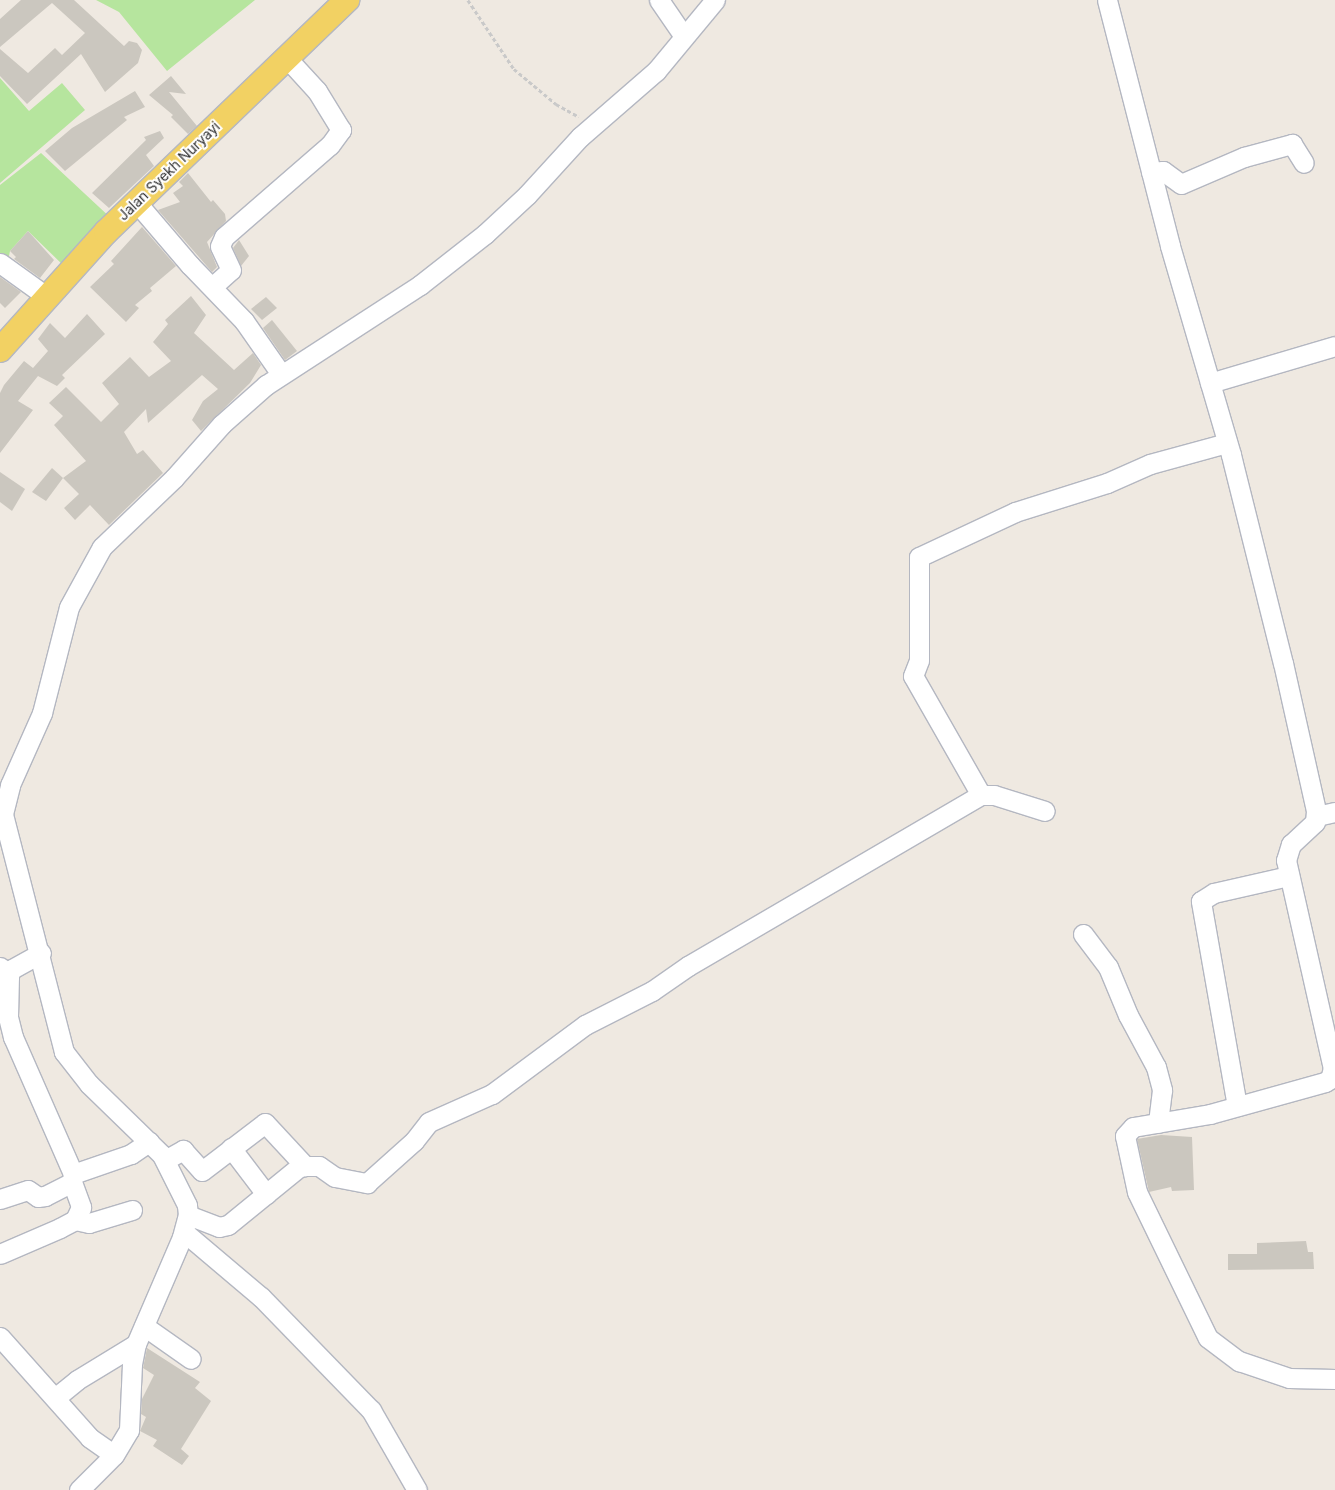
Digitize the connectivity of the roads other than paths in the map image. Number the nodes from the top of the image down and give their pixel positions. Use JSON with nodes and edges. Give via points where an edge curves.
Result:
{"nodes":[{"id":1,"x":347,"y":0,"type":"edge"},
{"id":2,"x":659,"y":0,"type":"edge"},
{"id":3,"x":715,"y":0,"type":"edge"},
{"id":4,"x":1107,"y":0,"type":"edge"},
{"id":5,"x":683,"y":35,"type":"junction"},
{"id":6,"x":286,"y":57,"type":"junction"},
{"id":7,"x":1304,"y":163,"type":"dead end"},
{"id":8,"x":1151,"y":172,"type":"junction"},
{"id":9,"x":137,"y":202,"type":"junction"},
{"id":10,"x":0,"y":263,"type":"edge"},
{"id":11,"x":212,"y":287,"type":"junction"},
{"id":12,"x":46,"y":296,"type":"junction"},
{"id":13,"x":1335,"y":346,"type":"edge"},
{"id":14,"x":0,"y":350,"type":"edge"},
{"id":15,"x":279,"y":371,"type":"junction"},
{"id":16,"x":1210,"y":383,"type":"junction"},
{"id":17,"x":1227,"y":443,"type":"junction"},
{"id":18,"x":981,"y":795,"type":"junction"},
{"id":19,"x":1045,"y":811,"type":"dead end"},
{"id":20,"x":1326,"y":814,"type":"edge"},
{"id":21,"x":1289,"y":876,"type":"junction"},
{"id":22,"x":1083,"y":934,"type":"dead end"},
{"id":23,"x":36,"y":956,"type":"junction"},
{"id":24,"x":3,"y":975,"type":"edge"},
{"id":25,"x":1237,"y":1106,"type":"junction"},
{"id":26,"x":1158,"y":1123,"type":"junction"},
{"id":27,"x":148,"y":1142,"type":"junction"},
{"id":28,"x":230,"y":1148,"type":"junction"},
{"id":29,"x":165,"y":1160,"type":"junction"},
{"id":30,"x":305,"y":1166,"type":"junction"},
{"id":31,"x":72,"y":1178,"type":"junction"},
{"id":32,"x":266,"y":1194,"type":"junction"},
{"id":33,"x":0,"y":1199,"type":"edge"},
{"id":34,"x":132,"y":1210,"type":"dead end"},
{"id":35,"x":74,"y":1220,"type":"junction"},
{"id":36,"x":186,"y":1223,"type":"junction"},
{"id":37,"x":0,"y":1254,"type":"edge"},
{"id":38,"x":144,"y":1326,"type":"junction"},
{"id":39,"x":0,"y":1337,"type":"edge"},
{"id":40,"x":136,"y":1344,"type":"junction"},
{"id":41,"x":191,"y":1359,"type":"dead end"},
{"id":42,"x":1335,"y":1379,"type":"edge"},
{"id":43,"x":55,"y":1398,"type":"junction"},
{"id":44,"x":114,"y":1456,"type":"junction"},
{"id":45,"x":79,"y":1490,"type":"edge"},
{"id":46,"x":417,"y":1490,"type":"edge"}],
"edges":[{"from":1,"to":6,"type":"main road","name":"Jalan Syekh Nuryayi"},
{"from":2,"to":5,"type":"street"},
{"from":3,"to":5,"type":"street"},
{"from":4,"to":8,"type":"street"},
{"from":5,"to":15,"type":"street","via":[[656,71],[593,125],[527,195],[477,240],[420,286]]},
{"from":6,"to":9,"type":"main road","name":"Jalan Syekh Nuryayi"},
{"from":6,"to":11,"type":"street","via":[[317,91],[341,130],[330,145],[224,238],[220,246],[231,270]]},
{"from":7,"to":8,"type":"street","via":[[1292,144],[1244,157],[1181,184],[1163,171]]},
{"from":8,"to":16,"type":"street"},
{"from":9,"to":11,"type":"street"},
{"from":9,"to":12,"type":"main road","name":"Jalan Syekh Nuryayi"},
{"from":10,"to":12,"type":"street"},
{"from":11,"to":15,"type":"street","via":[[244,321]]},
{"from":12,"to":14,"type":"main road","name":"Jalan Syekh Nuryayi"},
{"from":13,"to":16,"type":"street"},
{"from":15,"to":23,"type":"street","via":[[222,424],[174,478],[102,547],[69,608],[42,713],[10,785],[3,814]]},
{"from":16,"to":17,"type":"street"},
{"from":17,"to":18,"type":"street","via":[[1150,464],[1106,483],[1015,512],[919,557],[919,660],[913,676]]},
{"from":17,"to":20,"type":"street","via":[[1283,663]]},
{"from":18,"to":19,"type":"street","via":[[994,795]]},
{"from":18,"to":30,"type":"street","via":[[688,966],[652,991],[585,1025],[492,1094],[429,1122],[414,1141],[369,1182],[338,1178],[319,1166]]},
{"from":20,"to":21,"type":"street","via":[[1288,849]]},
{"from":21,"to":25,"type":"street","via":[[1214,893],[1201,901]]},
{"from":21,"to":25,"type":"street","via":[[1332,1072],[1325,1082]]},
{"from":22,"to":26,"type":"street","via":[[1108,967],[1128,1015],[1156,1067],[1162,1090]]},
{"from":23,"to":24,"type":"street"},
{"from":23,"to":27,"type":"street","via":[[64,1052],[89,1084]]},
{"from":24,"to":31,"type":"street","via":[[12,1037]]},
{"from":25,"to":26,"type":"street"},
{"from":26,"to":42,"type":"street","via":[[1133,1127],[1126,1133],[1137,1192],[1208,1338],[1238,1361],[1289,1378]]},
{"from":27,"to":29,"type":"street"},
{"from":27,"to":31,"type":"street","via":[[131,1154]]},
{"from":28,"to":29,"type":"street","via":[[202,1170],[183,1150]]},
{"from":28,"to":30,"type":"street","via":[[267,1123]]},
{"from":28,"to":32,"type":"street"},
{"from":29,"to":36,"type":"street","via":[[187,1205]]},
{"from":30,"to":32,"type":"street","via":[[298,1167]]},
{"from":31,"to":33,"type":"street","via":[[45,1196],[38,1197],[28,1190]]},
{"from":31,"to":35,"type":"street","via":[[82,1207]]},
{"from":32,"to":36,"type":"street","via":[[221,1227]]},
{"from":34,"to":35,"type":"street","via":[[89,1223]]},
{"from":35,"to":37,"type":"street"},
{"from":36,"to":38,"type":"street"},
{"from":36,"to":46,"type":"street","via":[[371,1410]]},
{"from":38,"to":40,"type":"street"},
{"from":38,"to":41,"type":"street"},
{"from":39,"to":43,"type":"street"},
{"from":40,"to":43,"type":"street"},
{"from":40,"to":44,"type":"street","via":[[129,1430]]},
{"from":43,"to":44,"type":"street","via":[[90,1438]]},
{"from":44,"to":45,"type":"street"}]}
